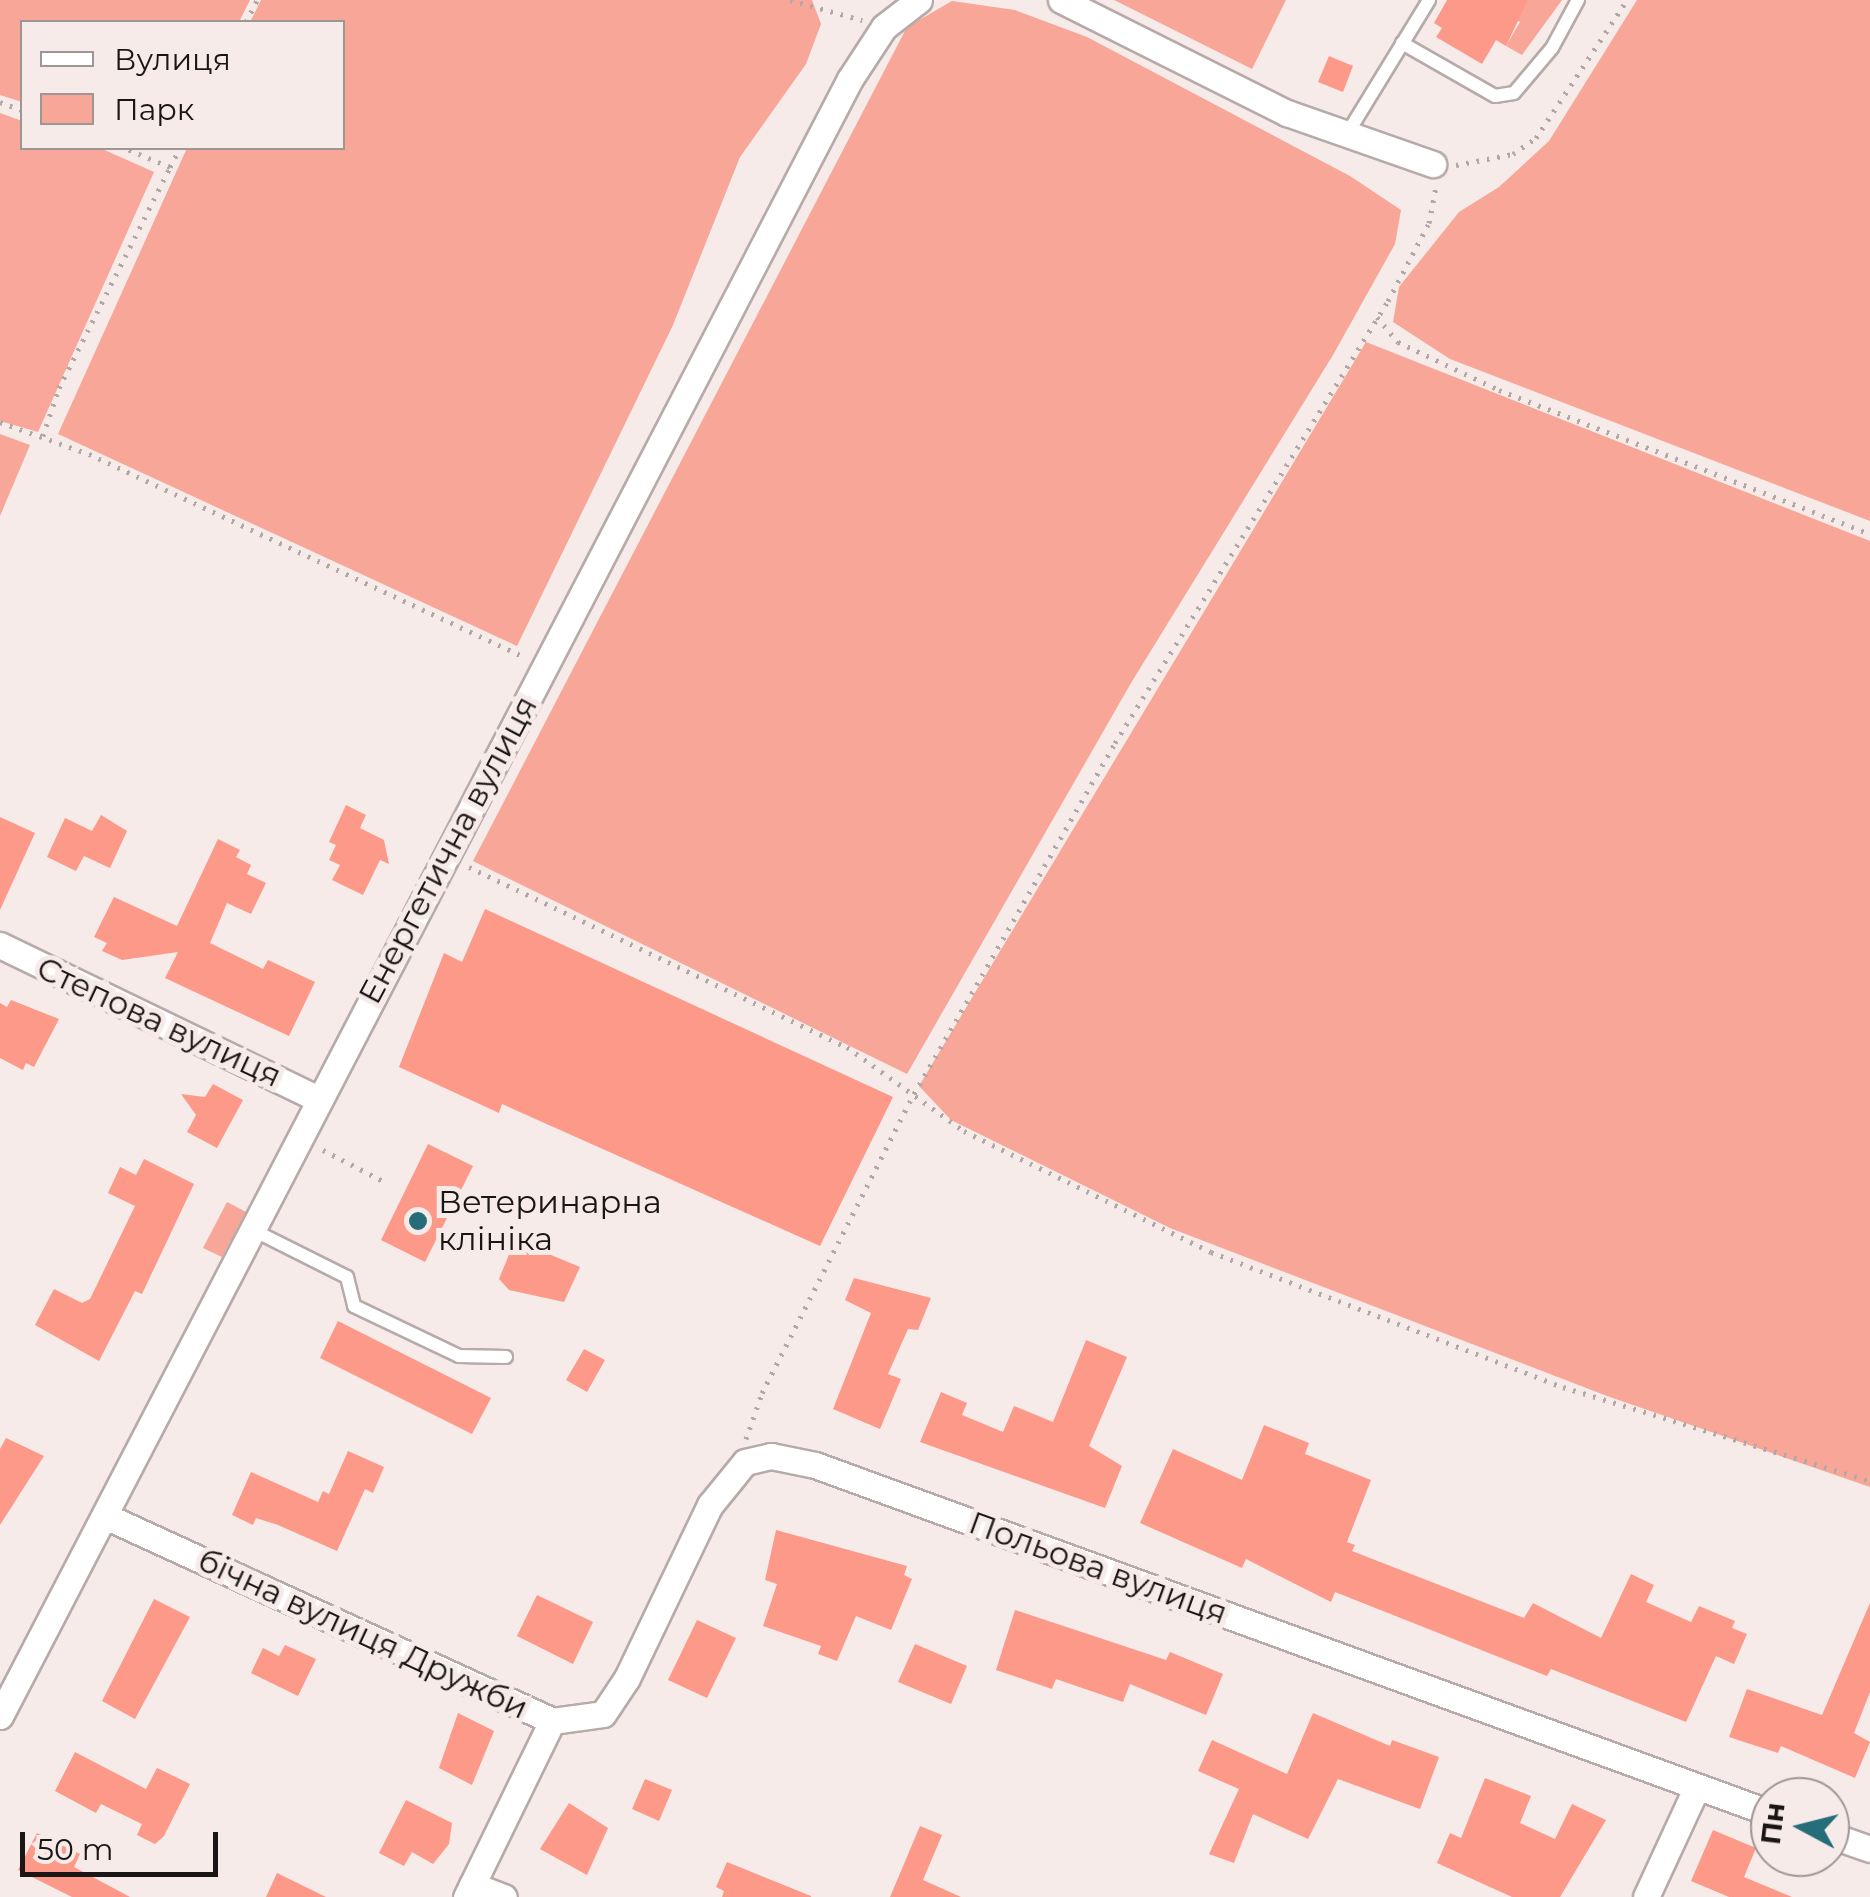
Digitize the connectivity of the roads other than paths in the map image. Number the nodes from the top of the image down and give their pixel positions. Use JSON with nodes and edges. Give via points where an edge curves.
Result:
{"nodes":[{"id":1,"x":919,"y":0,"type":"edge"},
{"id":2,"x":1061,"y":0,"type":"edge"},
{"id":3,"x":1430,"y":0,"type":"edge"},
{"id":4,"x":1578,"y":0,"type":"edge"},
{"id":5,"x":1402,"y":43,"type":"junction"},
{"id":6,"x":1347,"y":134,"type":"junction"},
{"id":7,"x":1433,"y":164,"type":"road end"},
{"id":8,"x":0,"y":945,"type":"edge"},
{"id":9,"x":317,"y":1098,"type":"junction"},
{"id":10,"x":251,"y":1229,"type":"junction"},
{"id":11,"x":506,"y":1357,"type":"dead end"},
{"id":12,"x":105,"y":1516,"type":"junction"},
{"id":13,"x":0,"y":1716,"type":"edge"},
{"id":14,"x":552,"y":1720,"type":"junction"},
{"id":15,"x":1695,"y":1791,"type":"junction"},
{"id":16,"x":1750,"y":1807,"type":"edge"},
{"id":17,"x":469,"y":1891,"type":"edge"},
{"id":18,"x":504,"y":1897,"type":"edge"},
{"id":19,"x":1646,"y":1897,"type":"edge"}],
"edges":[{"from":1,"to":9,"type":"street","name":"Енергетична вулиця","via":[[884,26]]},
{"from":2,"to":6,"type":"street","via":[[1287,113]]},
{"from":3,"to":5,"type":"lane"},
{"from":4,"to":5,"type":"lane","via":[[1552,48],[1514,93],[1496,96]]},
{"from":5,"to":6,"type":"lane"},
{"from":6,"to":7,"type":"street"},
{"from":8,"to":9,"type":"street","name":"Степова вулиця"},
{"from":9,"to":10,"type":"street","name":"Енергетична вулиця"},
{"from":10,"to":11,"type":"lane","via":[[348,1276],[354,1306],[459,1356]]},
{"from":10,"to":12,"type":"street","name":"Енергетична вулиця"},
{"from":12,"to":13,"type":"street","name":"Енергетична вулиця"},
{"from":12,"to":14,"type":"street","name":"бічна вулиця Дружби"},
{"from":14,"to":15,"type":"street","name":"Польова вулиця","via":[[602,1714],[627,1678],[710,1504],[745,1462],[771,1456],[815,1465],[1635,1760]]},
{"from":14,"to":17,"type":"street","name":"бічна вулиця Дружби"},
{"from":15,"to":16,"type":"street","name":"Польова вулиця"},
{"from":15,"to":19,"type":"street"},
{"from":17,"to":18,"type":"street"}]}
